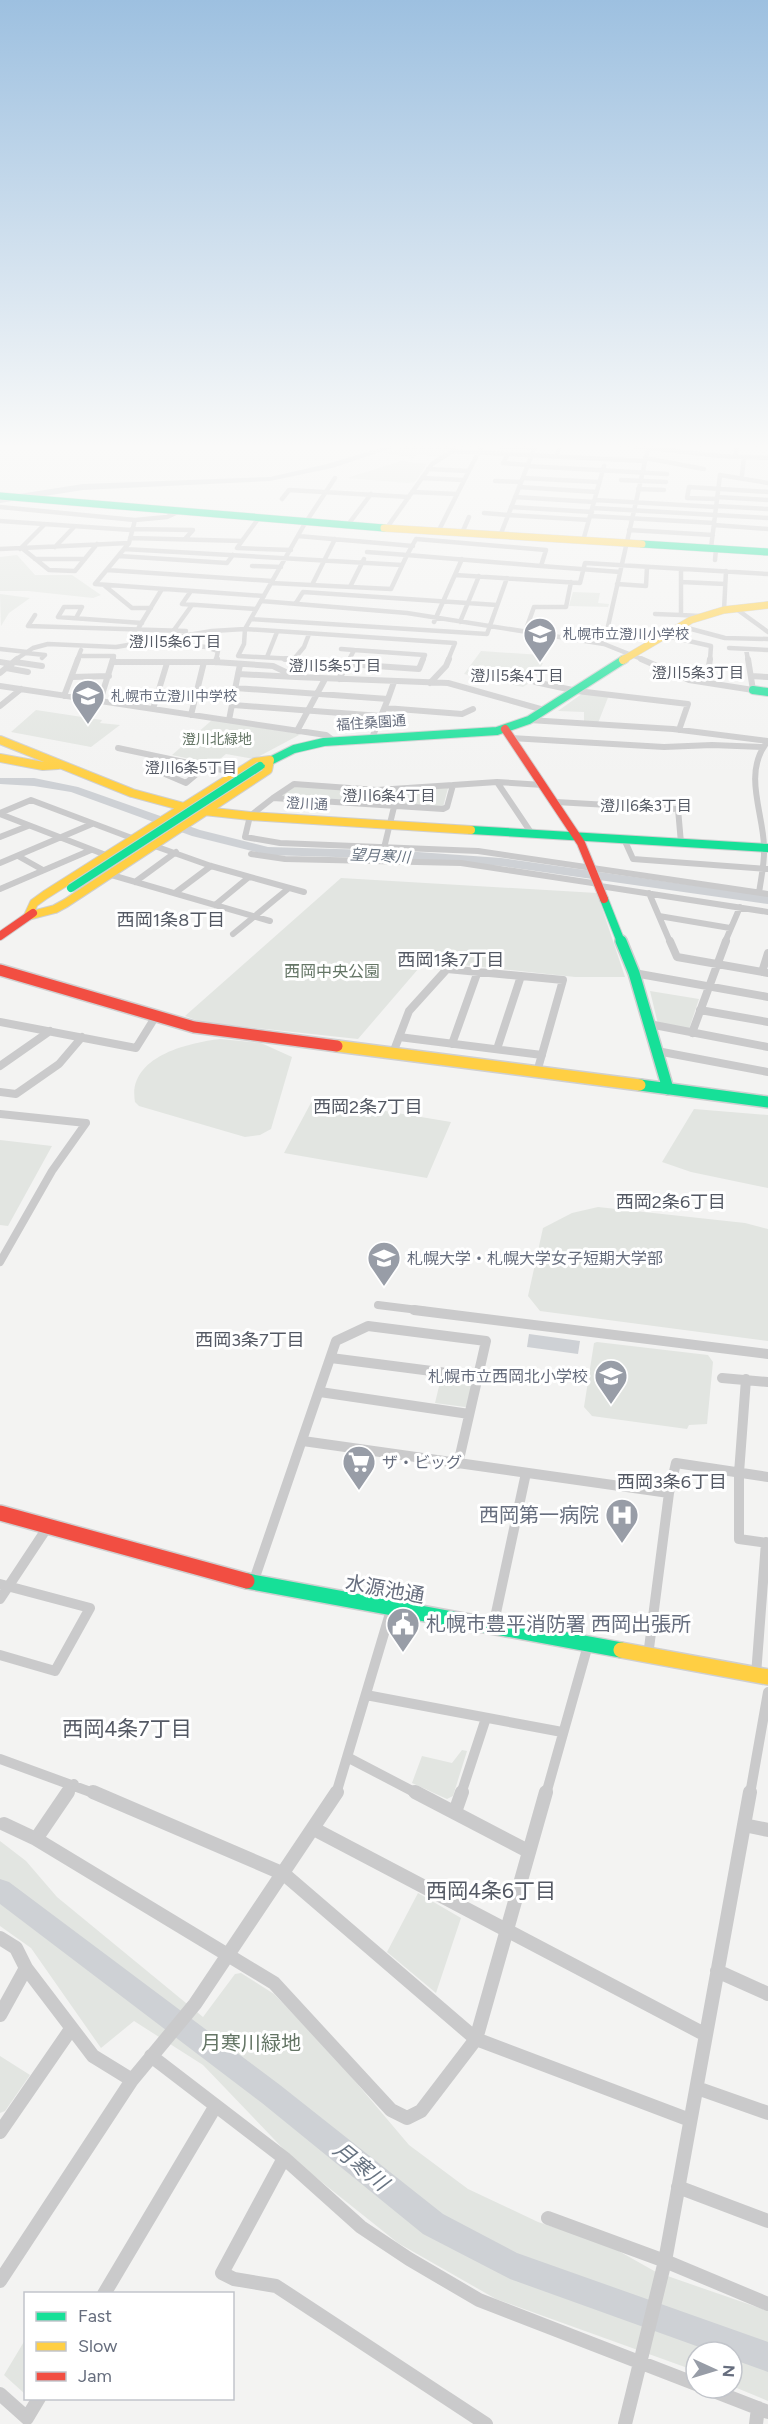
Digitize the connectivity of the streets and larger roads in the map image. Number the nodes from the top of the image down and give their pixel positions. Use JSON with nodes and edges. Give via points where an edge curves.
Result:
{"nodes":[{"id":1,"x":32,"y":557,"type":"edge"},
{"id":2,"x":118,"y":557,"type":"edge"},
{"id":3,"x":136,"y":557,"type":"edge"},
{"id":4,"x":231,"y":557,"type":"edge"},
{"id":5,"x":261,"y":557,"type":"edge"},
{"id":6,"x":326,"y":557,"type":"edge"},
{"id":7,"x":365,"y":557,"type":"edge"},
{"id":8,"x":406,"y":557,"type":"edge"},
{"id":9,"x":436,"y":557,"type":"edge"},
{"id":10,"x":544,"y":557,"type":"edge"},
{"id":11,"x":623,"y":557,"type":"edge"},
{"id":12,"x":35,"y":559,"type":"junction"},
{"id":13,"x":85,"y":559,"type":"joint"},
{"id":14,"x":285,"y":559,"type":"junction"},
{"id":15,"x":462,"y":559,"type":"junction"},
{"id":16,"x":324,"y":561,"type":"junction"},
{"id":17,"x":362,"y":563,"type":"junction"},
{"id":18,"x":402,"y":565,"type":"junction"},
{"id":19,"x":621,"y":565,"type":"junction"},
{"id":20,"x":252,"y":566,"type":"dead end"},
{"id":21,"x":541,"y":566,"type":"junction"},
{"id":22,"x":281,"y":567,"type":"junction"},
{"id":23,"x":647,"y":567,"type":"junction"},
{"id":24,"x":681,"y":569,"type":"junction"},
{"id":25,"x":107,"y":570,"type":"junction"},
{"id":26,"x":584,"y":570,"type":"junction"},
{"id":27,"x":620,"y":572,"type":"junction"},
{"id":28,"x":726,"y":572,"type":"junction"},
{"id":29,"x":768,"y":574,"type":"edge"},
{"id":30,"x":455,"y":575,"type":"junction"},
{"id":31,"x":479,"y":576,"type":"junction"},
{"id":32,"x":507,"y":578,"type":"junction"},
{"id":33,"x":272,"y":582,"type":"junction"},
{"id":34,"x":571,"y":582,"type":"junction"},
{"id":35,"x":681,"y":582,"type":"junction"},
{"id":36,"x":725,"y":584,"type":"junction"},
{"id":37,"x":104,"y":585,"type":"junction"},
{"id":38,"x":312,"y":585,"type":"junction"},
{"id":39,"x":617,"y":585,"type":"junction"},
{"id":40,"x":350,"y":587,"type":"junction"},
{"id":41,"x":162,"y":589,"type":"junction"},
{"id":42,"x":391,"y":589,"type":"junction"},
{"id":43,"x":191,"y":591,"type":"junction"},
{"id":44,"x":351,"y":595,"type":"junction"},
{"id":45,"x":262,"y":598,"type":"junction"},
{"id":46,"x":388,"y":598,"type":"junction"},
{"id":47,"x":443,"y":601,"type":"junction"},
{"id":48,"x":296,"y":603,"type":"junction"},
{"id":49,"x":468,"y":603,"type":"junction"},
{"id":50,"x":192,"y":605,"type":"junction"},
{"id":51,"x":317,"y":605,"type":"junction"},
{"id":52,"x":497,"y":605,"type":"junction"},
{"id":53,"x":767,"y":606,"type":"edge"},
{"id":54,"x":151,"y":608,"type":"junction"},
{"id":55,"x":345,"y":608,"type":"junction"},
{"id":56,"x":256,"y":609,"type":"junction"},
{"id":57,"x":730,"y":609,"type":"junction"},
{"id":58,"x":376,"y":610,"type":"junction"},
{"id":59,"x":406,"y":613,"type":"junction"},
{"id":60,"x":656,"y":614,"type":"dead end"},
{"id":61,"x":35,"y":615,"type":"dead end"},
{"id":62,"x":76,"y":618,"type":"dead end"},
{"id":63,"x":436,"y":618,"type":"junction"},
{"id":64,"x":251,"y":619,"type":"junction"},
{"id":65,"x":681,"y":620,"type":"junction"},
{"id":66,"x":308,"y":622,"type":"junction"},
{"id":67,"x":460,"y":622,"type":"junction"},
{"id":68,"x":142,"y":623,"type":"junction"},
{"id":69,"x":336,"y":624,"type":"junction"},
{"id":70,"x":368,"y":626,"type":"junction"},
{"id":71,"x":490,"y":627,"type":"junction"},
{"id":72,"x":399,"y":628,"type":"junction"},
{"id":73,"x":138,"y":629,"type":"junction"},
{"id":74,"x":174,"y":630,"type":"junction"},
{"id":75,"x":211,"y":630,"type":"junction"},
{"id":76,"x":245,"y":630,"type":"junction"},
{"id":77,"x":430,"y":631,"type":"junction"},
{"id":78,"x":278,"y":632,"type":"junction"},
{"id":79,"x":525,"y":632,"type":"junction"},
{"id":80,"x":768,"y":632,"type":"edge"},
{"id":81,"x":309,"y":634,"type":"junction"},
{"id":82,"x":662,"y":635,"type":"junction"},
{"id":83,"x":768,"y":639,"type":"edge"},
{"id":84,"x":155,"y":641,"type":"junction"},
{"id":85,"x":187,"y":644,"type":"junction"},
{"id":86,"x":604,"y":644,"type":"junction"},
{"id":87,"x":84,"y":645,"type":"junction"},
{"id":88,"x":214,"y":645,"type":"dead end"},
{"id":89,"x":729,"y":648,"type":"dead end"},
{"id":90,"x":0,"y":649,"type":"edge"},
{"id":91,"x":341,"y":649,"type":"dead end"},
{"id":92,"x":746,"y":649,"type":"junction"},
{"id":93,"x":354,"y":650,"type":"junction"},
{"id":94,"x":768,"y":650,"type":"edge"},
{"id":95,"x":27,"y":652,"type":"junction"},
{"id":96,"x":79,"y":656,"type":"junction"},
{"id":97,"x":631,"y":656,"type":"junction"},
{"id":98,"x":267,"y":657,"type":"junction"},
{"id":99,"x":42,"y":658,"type":"dead end"},
{"id":100,"x":0,"y":662,"type":"edge"},
{"id":101,"x":112,"y":662,"type":"junction"},
{"id":102,"x":204,"y":662,"type":"junction"},
{"id":103,"x":215,"y":662,"type":"junction"},
{"id":104,"x":319,"y":662,"type":"dead end"},
{"id":105,"x":13,"y":663,"type":"junction"},
{"id":106,"x":167,"y":663,"type":"junction"},
{"id":107,"x":347,"y":664,"type":"junction"},
{"id":108,"x":240,"y":665,"type":"junction"},
{"id":109,"x":42,"y":666,"type":"dead end"},
{"id":110,"x":709,"y":666,"type":"dead end"},
{"id":111,"x":6,"y":668,"type":"junction"},
{"id":112,"x":28,"y":672,"type":"dead end"},
{"id":113,"x":0,"y":673,"type":"edge"},
{"id":114,"x":238,"y":674,"type":"junction"},
{"id":115,"x":109,"y":676,"type":"junction"},
{"id":116,"x":751,"y":676,"type":"junction"},
{"id":117,"x":72,"y":677,"type":"junction"},
{"id":118,"x":296,"y":677,"type":"junction"},
{"id":119,"x":768,"y":677,"type":"edge"},
{"id":120,"x":326,"y":679,"type":"junction"},
{"id":121,"x":339,"y":679,"type":"junction"},
{"id":122,"x":394,"y":682,"type":"junction"},
{"id":123,"x":536,"y":682,"type":"dead end"},
{"id":124,"x":430,"y":683,"type":"junction"},
{"id":125,"x":0,"y":686,"type":"edge"},
{"id":126,"x":235,"y":688,"type":"junction"},
{"id":127,"x":21,"y":689,"type":"junction"},
{"id":128,"x":753,"y":690,"type":"junction"},
{"id":129,"x":578,"y":691,"type":"junction"},
{"id":130,"x":768,"y":692,"type":"edge"},
{"id":131,"x":318,"y":694,"type":"junction"},
{"id":132,"x":64,"y":696,"type":"junction"},
{"id":133,"x":388,"y":699,"type":"junction"},
{"id":134,"x":100,"y":701,"type":"junction"},
{"id":135,"x":2,"y":702,"type":"edge"},
{"id":136,"x":232,"y":705,"type":"junction"},
{"id":137,"x":385,"y":708,"type":"junction"},
{"id":138,"x":153,"y":709,"type":"junction"},
{"id":139,"x":474,"y":709,"type":"dead end"},
{"id":140,"x":308,"y":710,"type":"junction"},
{"id":141,"x":544,"y":710,"type":"junction"},
{"id":142,"x":191,"y":715,"type":"junction"},
{"id":143,"x":381,"y":716,"type":"junction"},
{"id":144,"x":229,"y":720,"type":"junction"},
{"id":145,"x":530,"y":720,"type":"junction"},
{"id":146,"x":679,"y":730,"type":"junction"},
{"id":147,"x":297,"y":731,"type":"junction"},
{"id":148,"x":508,"y":733,"type":"junction"},
{"id":149,"x":372,"y":738,"type":"junction"},
{"id":150,"x":0,"y":740,"type":"edge"},
{"id":151,"x":334,"y":741,"type":"junction"},
{"id":152,"x":766,"y":744,"type":"edge"},
{"id":153,"x":118,"y":748,"type":"dead end"},
{"id":154,"x":0,"y":758,"type":"edge"},
{"id":155,"x":56,"y":762,"type":"junction"},
{"id":156,"x":265,"y":763,"type":"junction"},
{"id":157,"x":205,"y":767,"type":"junction"},
{"id":158,"x":165,"y":774,"type":"dead end"},
{"id":159,"x":236,"y":774,"type":"junction"},
{"id":160,"x":497,"y":782,"type":"junction"},
{"id":161,"x":453,"y":785,"type":"junction"},
{"id":162,"x":543,"y":785,"type":"junction"},
{"id":163,"x":273,"y":798,"type":"junction"},
{"id":164,"x":556,"y":802,"type":"junction"},
{"id":165,"x":394,"y":807,"type":"junction"},
{"id":166,"x":181,"y":809,"type":"junction"},
{"id":167,"x":0,"y":813,"type":"edge"},
{"id":168,"x":200,"y":814,"type":"junction"},
{"id":169,"x":250,"y":816,"type":"junction"},
{"id":170,"x":92,"y":824,"type":"junction"},
{"id":171,"x":391,"y":825,"type":"junction"},
{"id":172,"x":28,"y":826,"type":"junction"},
{"id":173,"x":532,"y":834,"type":"junction"},
{"id":174,"x":0,"y":837,"type":"edge"},
{"id":175,"x":62,"y":837,"type":"junction"},
{"id":176,"x":578,"y":837,"type":"junction"},
{"id":177,"x":134,"y":839,"type":"junction"},
{"id":178,"x":624,"y":840,"type":"junction"},
{"id":179,"x":681,"y":843,"type":"junction"},
{"id":180,"x":152,"y":845,"type":"junction"},
{"id":181,"x":281,"y":845,"type":"junction"},
{"id":182,"x":384,"y":848,"type":"junction"},
{"id":183,"x":766,"y":848,"type":"edge"},
{"id":184,"x":92,"y":850,"type":"junction"},
{"id":185,"x":176,"y":852,"type":"junction"},
{"id":186,"x":251,"y":854,"type":"dead end"},
{"id":187,"x":18,"y":856,"type":"junction"},
{"id":188,"x":107,"y":856,"type":"junction"},
{"id":189,"x":285,"y":858,"type":"junction"},
{"id":190,"x":126,"y":862,"type":"junction"},
{"id":191,"x":0,"y":863,"type":"edge"},
{"id":192,"x":211,"y":866,"type":"junction"},
{"id":193,"x":765,"y":868,"type":"edge"},
{"id":194,"x":44,"y":870,"type":"junction"},
{"id":195,"x":108,"y":874,"type":"junction"},
{"id":196,"x":249,"y":876,"type":"junction"},
{"id":197,"x":596,"y":878,"type":"junction"},
{"id":198,"x":135,"y":882,"type":"junction"},
{"id":199,"x":289,"y":888,"type":"junction"},
{"id":200,"x":0,"y":890,"type":"edge"},
{"id":201,"x":304,"y":892,"type":"dead end"},
{"id":202,"x":175,"y":893,"type":"junction"},
{"id":203,"x":648,"y":893,"type":"junction"},
{"id":204,"x":759,"y":893,"type":"junction"},
{"id":205,"x":768,"y":894,"type":"edge"},
{"id":206,"x":215,"y":905,"type":"junction"},
{"id":207,"x":740,"y":907,"type":"junction"},
{"id":208,"x":768,"y":912,"type":"edge"},
{"id":209,"x":28,"y":916,"type":"junction"},
{"id":210,"x":254,"y":916,"type":"junction"},
{"id":211,"x":659,"y":916,"type":"junction"},
{"id":212,"x":270,"y":921,"type":"dead end"},
{"id":213,"x":730,"y":928,"type":"junction"},
{"id":214,"x":232,"y":934,"type":"dead end"},
{"id":215,"x":0,"y":936,"type":"edge"},
{"id":216,"x":768,"y":953,"type":"edge"},
{"id":217,"x":716,"y":964,"type":"junction"},
{"id":218,"x":0,"y":970,"type":"edge"},
{"id":219,"x":478,"y":971,"type":"junction"},
{"id":220,"x":765,"y":972,"type":"edge"},
{"id":221,"x":634,"y":973,"type":"junction"},
{"id":222,"x":520,"y":976,"type":"junction"},
{"id":223,"x":707,"y":986,"type":"junction"},
{"id":224,"x":768,"y":997,"type":"edge"},
{"id":225,"x":700,"y":1010,"type":"junction"},
{"id":226,"x":156,"y":1016,"type":"junction"},
{"id":227,"x":4,"y":1022,"type":"edge"},
{"id":228,"x":768,"y":1022,"type":"edge"},
{"id":229,"x":649,"y":1024,"type":"junction"},
{"id":230,"x":0,"y":1029,"type":"edge"},
{"id":231,"x":50,"y":1031,"type":"junction"},
{"id":232,"x":692,"y":1033,"type":"junction"},
{"id":233,"x":82,"y":1037,"type":"junction"},
{"id":234,"x":399,"y":1037,"type":"junction"},
{"id":235,"x":452,"y":1044,"type":"junction"},
{"id":236,"x":768,"y":1047,"type":"edge"},
{"id":237,"x":496,"y":1050,"type":"junction"},
{"id":238,"x":657,"y":1051,"type":"junction"},
{"id":239,"x":393,"y":1053,"type":"junction"},
{"id":240,"x":542,"y":1055,"type":"junction"},
{"id":241,"x":0,"y":1066,"type":"edge"},
{"id":242,"x":537,"y":1072,"type":"junction"},
{"id":243,"x":768,"y":1072,"type":"edge"},
{"id":244,"x":668,"y":1089,"type":"junction"},
{"id":245,"x":0,"y":1092,"type":"edge"},
{"id":246,"x":768,"y":1102,"type":"edge"},
{"id":247,"x":0,"y":1114,"type":"edge"},
{"id":248,"x":0,"y":1262,"type":"edge"},
{"id":249,"x":378,"y":1305,"type":"dead end"},
{"id":250,"x":768,"y":1354,"type":"edge"},
{"id":251,"x":331,"y":1358,"type":"junction"},
{"id":252,"x":478,"y":1377,"type":"junction"},
{"id":253,"x":722,"y":1378,"type":"dead end"},
{"id":254,"x":746,"y":1379,"type":"junction"},
{"id":255,"x":768,"y":1382,"type":"edge"},
{"id":256,"x":320,"y":1392,"type":"junction"},
{"id":257,"x":469,"y":1414,"type":"junction"},
{"id":258,"x":303,"y":1441,"type":"junction"},
{"id":259,"x":458,"y":1464,"type":"junction"},
{"id":260,"x":526,"y":1473,"type":"junction"},
{"id":261,"x":739,"y":1473,"type":"junction"},
{"id":262,"x":768,"y":1477,"type":"edge"},
{"id":263,"x":669,"y":1493,"type":"junction"},
{"id":264,"x":0,"y":1513,"type":"edge"},
{"id":265,"x":49,"y":1525,"type":"junction"},
{"id":266,"x":767,"y":1542,"type":"edge"},
{"id":267,"x":253,"y":1584,"type":"junction"},
{"id":268,"x":4,"y":1585,"type":"edge"},
{"id":269,"x":0,"y":1599,"type":"edge"},
{"id":270,"x":391,"y":1610,"type":"junction"},
{"id":271,"x":493,"y":1627,"type":"junction"},
{"id":272,"x":588,"y":1645,"type":"junction"},
{"id":273,"x":0,"y":1655,"type":"edge"},
{"id":274,"x":648,"y":1656,"type":"junction"},
{"id":275,"x":762,"y":1676,"type":"edge"},
{"id":276,"x":768,"y":1692,"type":"edge"},
{"id":277,"x":366,"y":1695,"type":"junction"},
{"id":278,"x":486,"y":1718,"type":"junction"},
{"id":279,"x":562,"y":1732,"type":"junction"},
{"id":280,"x":347,"y":1757,"type":"junction"},
{"id":281,"x":0,"y":1759,"type":"edge"},
{"id":282,"x":74,"y":1784,"type":"junction"},
{"id":283,"x":455,"y":1812,"type":"junction"},
{"id":284,"x":4,"y":1824,"type":"dead end"},
{"id":285,"x":744,"y":1826,"type":"junction"},
{"id":286,"x":314,"y":1828,"type":"junction"},
{"id":287,"x":768,"y":1830,"type":"edge"},
{"id":288,"x":36,"y":1839,"type":"junction"},
{"id":289,"x":528,"y":1851,"type":"junction"},
{"id":290,"x":284,"y":1874,"type":"junction"},
{"id":291,"x":506,"y":1930,"type":"junction"},
{"id":292,"x":0,"y":1938,"type":"edge"},
{"id":293,"x":229,"y":1955,"type":"junction"},
{"id":294,"x":26,"y":1968,"type":"junction"},
{"id":295,"x":717,"y":1971,"type":"junction"},
{"id":296,"x":768,"y":1994,"type":"edge"},
{"id":297,"x":191,"y":2008,"type":"joint"},
{"id":298,"x":0,"y":2015,"type":"edge"},
{"id":299,"x":71,"y":2029,"type":"junction"},
{"id":300,"x":706,"y":2034,"type":"junction"},
{"id":301,"x":164,"y":2039,"type":"joint"},
{"id":302,"x":476,"y":2039,"type":"junction"},
{"id":303,"x":151,"y":2056,"type":"junction"},
{"id":304,"x":132,"y":2080,"type":"junction"},
{"id":305,"x":697,"y":2088,"type":"junction"},
{"id":306,"x":215,"y":2107,"type":"junction"},
{"id":307,"x":768,"y":2114,"type":"edge"},
{"id":308,"x":690,"y":2120,"type":"junction"},
{"id":309,"x":1,"y":2128,"type":"edge"},
{"id":310,"x":284,"y":2158,"type":"junction"},
{"id":311,"x":678,"y":2187,"type":"junction"},
{"id":312,"x":548,"y":2218,"type":"dead end"},
{"id":313,"x":768,"y":2222,"type":"edge"},
{"id":314,"x":665,"y":2261,"type":"junction"},
{"id":315,"x":0,"y":2281,"type":"edge"},
{"id":316,"x":105,"y":2292,"type":"edge"},
{"id":317,"x":768,"y":2304,"type":"edge"},
{"id":318,"x":639,"y":2362,"type":"junction"},
{"id":319,"x":684,"y":2379,"type":"edge"},
{"id":320,"x":0,"y":2394,"type":"edge"},
{"id":321,"x":38,"y":2400,"type":"edge"},
{"id":322,"x":737,"y":2400,"type":"edge"},
{"id":323,"x":763,"y":2410,"type":"edge"},
{"id":324,"x":486,"y":2424,"type":"edge"},
{"id":325,"x":625,"y":2424,"type":"edge"},
{"id":326,"x":756,"y":2424,"type":"edge"}],
"edges":[{"from":1,"to":12,"type":"street"},
{"from":2,"to":25,"type":"street"},
{"from":3,"to":4,"type":"street","via":[[227,563]]},
{"from":5,"to":14,"type":"street"},
{"from":6,"to":16,"type":"street"},
{"from":7,"to":17,"type":"street"},
{"from":8,"to":18,"type":"street"},
{"from":9,"to":15,"type":"street"},
{"from":10,"to":21,"type":"street"},
{"from":11,"to":19,"type":"street"},
{"from":12,"to":13,"type":"street"},
{"from":12,"to":13,"type":"street","via":[[49,570],[75,571]]},
{"from":14,"to":16,"type":"street"},
{"from":14,"to":22,"type":"street"},
{"from":15,"to":21,"type":"street"},
{"from":15,"to":30,"type":"street"},
{"from":16,"to":17,"type":"street"},
{"from":16,"to":38,"type":"street"},
{"from":17,"to":18,"type":"street"},
{"from":17,"to":40,"type":"street"},
{"from":18,"to":42,"type":"street"},
{"from":19,"to":23,"type":"street"},
{"from":19,"to":26,"type":"street","via":[[585,563]]},
{"from":19,"to":27,"type":"street"},
{"from":20,"to":22,"type":"street"},
{"from":21,"to":26,"type":"street"},
{"from":22,"to":33,"type":"street"},
{"from":23,"to":24,"type":"street"},
{"from":23,"to":39,"type":"street","via":[[646,586]]},
{"from":24,"to":28,"type":"street"},
{"from":24,"to":35,"type":"street"},
{"from":25,"to":33,"type":"street"},
{"from":25,"to":37,"type":"street","via":[[95,584]]},
{"from":26,"to":27,"type":"street"},
{"from":26,"to":34,"type":"street","via":[[580,583]]},
{"from":27,"to":39,"type":"street"},
{"from":28,"to":29,"type":"street"},
{"from":28,"to":36,"type":"street"},
{"from":30,"to":31,"type":"street"},
{"from":30,"to":47,"type":"street"},
{"from":31,"to":32,"type":"street"},
{"from":31,"to":49,"type":"street"},
{"from":32,"to":34,"type":"street"},
{"from":32,"to":52,"type":"street"},
{"from":33,"to":38,"type":"street"},
{"from":33,"to":45,"type":"street"},
{"from":34,"to":79,"type":"street","via":[[566,606],[534,607]]},
{"from":35,"to":36,"type":"street"},
{"from":35,"to":65,"type":"street"},
{"from":36,"to":57,"type":"street"},
{"from":37,"to":41,"type":"street"},
{"from":37,"to":54,"type":"street","via":[[132,608]]},
{"from":38,"to":40,"type":"street"},
{"from":39,"to":86,"type":"street"},
{"from":40,"to":42,"type":"street"},
{"from":41,"to":43,"type":"street"},
{"from":41,"to":54,"type":"street"},
{"from":42,"to":46,"type":"street"},
{"from":43,"to":45,"type":"street"},
{"from":43,"to":50,"type":"street","via":[[182,604]]},
{"from":44,"to":46,"type":"street"},
{"from":44,"to":48,"type":"street","via":[[303,592]]},
{"from":44,"to":55,"type":"street"},
{"from":45,"to":48,"type":"street"},
{"from":45,"to":56,"type":"street"},
{"from":46,"to":47,"type":"street"},
{"from":47,"to":49,"type":"street"},
{"from":47,"to":63,"type":"street"},
{"from":48,"to":51,"type":"street"},
{"from":49,"to":52,"type":"street"},
{"from":49,"to":67,"type":"street"},
{"from":50,"to":56,"type":"street"},
{"from":50,"to":74,"type":"street"},
{"from":51,"to":55,"type":"street"},
{"from":51,"to":66,"type":"street"},
{"from":52,"to":71,"type":"street"},
{"from":53,"to":57,"type":"street","name":"福住桑園通"},
{"from":54,"to":68,"type":"street"},
{"from":55,"to":58,"type":"street"},
{"from":55,"to":69,"type":"street"},
{"from":56,"to":64,"type":"street"},
{"from":57,"to":65,"type":"street","name":"福住桑園通"},
{"from":57,"to":80,"type":"street"},
{"from":58,"to":59,"type":"street"},
{"from":58,"to":70,"type":"street"},
{"from":59,"to":63,"type":"street"},
{"from":59,"to":72,"type":"street"},
{"from":60,"to":65,"type":"street"},
{"from":61,"to":73,"type":"street","via":[[28,626]]},
{"from":62,"to":68,"type":"street"},
{"from":63,"to":67,"type":"street"},
{"from":63,"to":77,"type":"street"},
{"from":64,"to":66,"type":"street"},
{"from":64,"to":76,"type":"street"},
{"from":65,"to":82,"type":"street","name":"福住桑園通"},
{"from":65,"to":83,"type":"street","via":[[725,638]]},
{"from":66,"to":69,"type":"street"},
{"from":67,"to":71,"type":"street"},
{"from":68,"to":73,"type":"street"},
{"from":69,"to":70,"type":"street"},
{"from":70,"to":72,"type":"street"},
{"from":71,"to":77,"type":"street","via":[[487,634]]},
{"from":71,"to":79,"type":"street"},
{"from":72,"to":77,"type":"street"},
{"from":73,"to":74,"type":"street"},
{"from":74,"to":75,"type":"street"},
{"from":75,"to":76,"type":"street"},
{"from":75,"to":84,"type":"street"},
{"from":76,"to":78,"type":"street"},
{"from":76,"to":98,"type":"street","via":[[238,656]]},
{"from":78,"to":81,"type":"street"},
{"from":78,"to":98,"type":"street"},
{"from":79,"to":86,"type":"street"},
{"from":81,"to":98,"type":"street","via":[[294,659]]},
{"from":81,"to":124,"type":"street","via":[[455,643],[446,666]]},
{"from":82,"to":97,"type":"street","name":"福住桑園通"},
{"from":82,"to":110,"type":"street","via":[[711,646]]},
{"from":84,"to":85,"type":"street"},
{"from":84,"to":87,"type":"street","via":[[107,647]]},
{"from":85,"to":88,"type":"street"},
{"from":85,"to":103,"type":"street","via":[[218,651]]},
{"from":86,"to":97,"type":"street"},
{"from":87,"to":95,"type":"street","via":[[52,644]]},
{"from":87,"to":96,"type":"street"},
{"from":89,"to":92,"type":"street"},
{"from":90,"to":95,"type":"street"},
{"from":91,"to":93,"type":"street"},
{"from":92,"to":94,"type":"street"},
{"from":92,"to":116,"type":"street"},
{"from":93,"to":107,"type":"street"},
{"from":93,"to":107,"type":"street","via":[[425,655],[419,669]]},
{"from":95,"to":99,"type":"street","via":[[45,655]]},
{"from":95,"to":105,"type":"street"},
{"from":96,"to":101,"type":"street","via":[[114,656]]},
{"from":96,"to":117,"type":"street"},
{"from":97,"to":128,"type":"street","via":[[688,680]]},
{"from":97,"to":129,"type":"street","name":"福住桑園通"},
{"from":100,"to":105,"type":"street"},
{"from":101,"to":106,"type":"street"},
{"from":101,"to":115,"type":"street"},
{"from":102,"to":103,"type":"street"},
{"from":102,"to":106,"type":"street"},
{"from":102,"to":142,"type":"street"},
{"from":103,"to":108,"type":"street"},
{"from":104,"to":107,"type":"street"},
{"from":105,"to":109,"type":"street"},
{"from":105,"to":111,"type":"street"},
{"from":106,"to":138,"type":"street"},
{"from":107,"to":121,"type":"street"},
{"from":108,"to":114,"type":"street"},
{"from":108,"to":118,"type":"street","via":[[273,666]]},
{"from":111,"to":112,"type":"street"},
{"from":111,"to":113,"type":"street"},
{"from":114,"to":118,"type":"street"},
{"from":114,"to":126,"type":"street"},
{"from":115,"to":117,"type":"street"},
{"from":115,"to":134,"type":"street"},
{"from":116,"to":119,"type":"street"},
{"from":116,"to":128,"type":"street"},
{"from":117,"to":132,"type":"street"},
{"from":118,"to":120,"type":"street"},
{"from":120,"to":121,"type":"street"},
{"from":120,"to":131,"type":"street"},
{"from":121,"to":122,"type":"street"},
{"from":122,"to":124,"type":"street"},
{"from":122,"to":133,"type":"street"},
{"from":123,"to":129,"type":"street"},
{"from":124,"to":141,"type":"street","via":[[448,683]]},
{"from":125,"to":127,"type":"street"},
{"from":126,"to":131,"type":"street"},
{"from":126,"to":136,"type":"street"},
{"from":127,"to":132,"type":"street"},
{"from":127,"to":135,"type":"street"},
{"from":128,"to":130,"type":"street"},
{"from":129,"to":141,"type":"street","name":"福住桑園通"},
{"from":129,"to":146,"type":"street","via":[[688,704]]},
{"from":131,"to":133,"type":"street"},
{"from":131,"to":140,"type":"street"},
{"from":132,"to":134,"type":"street"},
{"from":133,"to":137,"type":"street"},
{"from":134,"to":138,"type":"street"},
{"from":136,"to":140,"type":"street"},
{"from":136,"to":144,"type":"street"},
{"from":137,"to":139,"type":"street","via":[[462,714]]},
{"from":137,"to":143,"type":"street"},
{"from":138,"to":142,"type":"street"},
{"from":140,"to":143,"type":"street"},
{"from":140,"to":147,"type":"street"},
{"from":141,"to":145,"type":"street","name":"福住桑園通"},
{"from":142,"to":144,"type":"street"},
{"from":143,"to":149,"type":"street"},
{"from":144,"to":147,"type":"street"},
{"from":145,"to":146,"type":"street"},
{"from":145,"to":148,"type":"street","name":"福住桑園通"},
{"from":146,"to":152,"type":"street"},
{"from":147,"to":151,"type":"street","via":[[326,735]]},
{"from":148,"to":149,"type":"street","name":"福住桑園通"},
{"from":148,"to":152,"type":"street","via":[[664,747]]},
{"from":148,"to":162,"type":"street"},
{"from":149,"to":151,"type":"street","name":"福住桑園通"},
{"from":150,"to":155,"type":"street","name":"澄川通"},
{"from":151,"to":156,"type":"street","name":"福住桑園通","via":[[303,746]]},
{"from":152,"to":183,"type":"street","via":[[758,754],[755,795]]},
{"from":153,"to":157,"type":"street"},
{"from":154,"to":155,"type":"street","via":[[44,766]]},
{"from":155,"to":166,"type":"street","name":"澄川通"},
{"from":156,"to":159,"type":"street","via":[[255,762]]},
{"from":156,"to":168,"type":"street","via":[[268,770]]},
{"from":156,"to":209,"type":"street","name":"福住桑園通","bridge":true},
{"from":157,"to":158,"type":"street","via":[[186,783]]},
{"from":157,"to":159,"type":"street"},
{"from":159,"to":166,"type":"street"},
{"from":160,"to":161,"type":"street"},
{"from":160,"to":162,"type":"street"},
{"from":160,"to":173,"type":"street"},
{"from":161,"to":163,"type":"street","via":[[378,790],[294,784]]},
{"from":161,"to":165,"type":"street","via":[[444,809]]},
{"from":162,"to":164,"type":"street"},
{"from":163,"to":165,"type":"street"},
{"from":163,"to":169,"type":"street"},
{"from":164,"to":176,"type":"street"},
{"from":164,"to":179,"type":"street","via":[[678,809]]},
{"from":165,"to":171,"type":"street"},
{"from":166,"to":168,"type":"street","name":"澄川通"},
{"from":166,"to":177,"type":"street"},
{"from":167,"to":170,"type":"street","via":[[30,800]]},
{"from":167,"to":172,"type":"street"},
{"from":168,"to":169,"type":"street","name":"澄川通"},
{"from":168,"to":180,"type":"street"},
{"from":169,"to":171,"type":"street","name":"澄川通"},
{"from":169,"to":181,"type":"street","via":[[245,837]]},
{"from":170,"to":175,"type":"street"},
{"from":170,"to":177,"type":"street"},
{"from":171,"to":173,"type":"street","name":"澄川通"},
{"from":171,"to":182,"type":"street"},
{"from":172,"to":174,"type":"street"},
{"from":172,"to":175,"type":"street"},
{"from":173,"to":176,"type":"street","name":"澄川通"},
{"from":175,"to":184,"type":"street"},
{"from":175,"to":187,"type":"street"},
{"from":176,"to":178,"type":"street","name":"澄川通"},
{"from":176,"to":197,"type":"street"},
{"from":177,"to":180,"type":"street"},
{"from":177,"to":188,"type":"street"},
{"from":178,"to":179,"type":"street","name":"澄川通"},
{"from":178,"to":193,"type":"street","via":[[633,859]]},
{"from":179,"to":183,"type":"street","name":"澄川通"},
{"from":180,"to":185,"type":"street"},
{"from":180,"to":190,"type":"street"},
{"from":181,"to":182,"type":"street"},
{"from":181,"to":189,"type":"street"},
{"from":182,"to":197,"type":"street","via":[[478,851]]},
{"from":183,"to":193,"type":"street"},
{"from":184,"to":188,"type":"street"},
{"from":184,"to":194,"type":"street"},
{"from":185,"to":192,"type":"street"},
{"from":185,"to":198,"type":"street"},
{"from":186,"to":189,"type":"street"},
{"from":187,"to":191,"type":"street"},
{"from":187,"to":194,"type":"street"},
{"from":188,"to":190,"type":"street"},
{"from":188,"to":209,"type":"street","via":[[34,903]]},
{"from":189,"to":197,"type":"street","via":[[460,863]]},
{"from":190,"to":195,"type":"street"},
{"from":192,"to":196,"type":"street"},
{"from":192,"to":202,"type":"street"},
{"from":193,"to":204,"type":"street"},
{"from":194,"to":200,"type":"street"},
{"from":195,"to":198,"type":"street"},
{"from":195,"to":209,"type":"street","via":[[55,909]]},
{"from":196,"to":199,"type":"street"},
{"from":196,"to":206,"type":"street"},
{"from":197,"to":203,"type":"street"},
{"from":197,"to":204,"type":"street"},
{"from":197,"to":221,"type":"street"},
{"from":198,"to":202,"type":"street"},
{"from":199,"to":201,"type":"street"},
{"from":199,"to":210,"type":"street"},
{"from":202,"to":206,"type":"street"},
{"from":203,"to":207,"type":"street"},
{"from":203,"to":211,"type":"street"},
{"from":204,"to":205,"type":"street"},
{"from":206,"to":210,"type":"street"},
{"from":207,"to":208,"type":"street"},
{"from":207,"to":213,"type":"street"},
{"from":209,"to":215,"type":"street","name":"福住桑園通"},
{"from":210,"to":212,"type":"street"},
{"from":210,"to":214,"type":"street"},
{"from":211,"to":213,"type":"street"},
{"from":211,"to":217,"type":"street","via":[[677,957]]},
{"from":213,"to":217,"type":"street"},
{"from":216,"to":220,"type":"street"},
{"from":217,"to":220,"type":"street"},
{"from":217,"to":223,"type":"street"},
{"from":218,"to":226,"type":"street"},
{"from":219,"to":222,"type":"street"},
{"from":219,"to":234,"type":"street","via":[[447,969],[409,1011]]},
{"from":219,"to":235,"type":"street"},
{"from":221,"to":223,"type":"street"},
{"from":221,"to":229,"type":"street"},
{"from":222,"to":237,"type":"street"},
{"from":222,"to":240,"type":"street","via":[[563,980]]},
{"from":223,"to":224,"type":"street"},
{"from":223,"to":225,"type":"street"},
{"from":225,"to":228,"type":"street"},
{"from":225,"to":232,"type":"street"},
{"from":226,"to":233,"type":"street","via":[[136,1048]]},
{"from":226,"to":239,"type":"street","via":[[194,1027]]},
{"from":227,"to":230,"type":"street"},
{"from":227,"to":231,"type":"street"},
{"from":229,"to":232,"type":"street"},
{"from":229,"to":238,"type":"street"},
{"from":231,"to":233,"type":"street"},
{"from":231,"to":241,"type":"street"},
{"from":232,"to":236,"type":"street"},
{"from":233,"to":245,"type":"street","via":[[59,1064],[16,1094]]},
{"from":234,"to":235,"type":"street"},
{"from":234,"to":239,"type":"street"},
{"from":235,"to":237,"type":"street"},
{"from":237,"to":240,"type":"street"},
{"from":238,"to":243,"type":"street"},
{"from":238,"to":244,"type":"street"},
{"from":239,"to":242,"type":"street"},
{"from":240,"to":242,"type":"street"},
{"from":242,"to":244,"type":"street"},
{"from":244,"to":246,"type":"street"},
{"from":247,"to":248,"type":"street","via":[[86,1123],[52,1172]]},
{"from":249,"to":250,"type":"street"},
{"from":251,"to":252,"type":"street"},
{"from":251,"to":252,"type":"street","via":[[336,1341],[368,1326],[486,1341]]},
{"from":251,"to":256,"type":"street"},
{"from":252,"to":257,"type":"street"},
{"from":253,"to":254,"type":"street"},
{"from":254,"to":255,"type":"street"},
{"from":254,"to":261,"type":"street"},
{"from":256,"to":257,"type":"street"},
{"from":256,"to":258,"type":"street"},
{"from":257,"to":259,"type":"street"},
{"from":258,"to":259,"type":"street"},
{"from":258,"to":267,"type":"street"},
{"from":259,"to":260,"type":"street"},
{"from":260,"to":263,"type":"street"},
{"from":260,"to":271,"type":"street"},
{"from":261,"to":262,"type":"street"},
{"from":261,"to":263,"type":"street","via":[[676,1463]]},
{"from":261,"to":266,"type":"street","via":[[739,1539]]},
{"from":263,"to":274,"type":"street"},
{"from":264,"to":265,"type":"street","name":"水源池通"},
{"from":265,"to":267,"type":"street","name":"水源池通"},
{"from":265,"to":268,"type":"street"},
{"from":266,"to":275,"type":"street"},
{"from":267,"to":270,"type":"street","name":"水源池通"},
{"from":268,"to":269,"type":"street"},
{"from":268,"to":273,"type":"street","via":[[90,1608],[55,1671]]},
{"from":270,"to":271,"type":"street","name":"水源池通"},
{"from":270,"to":277,"type":"street"},
{"from":271,"to":272,"type":"street","name":"水源池通"},
{"from":272,"to":274,"type":"street","name":"水源池通"},
{"from":272,"to":279,"type":"street"},
{"from":274,"to":275,"type":"street","name":"水源池通"},
{"from":276,"to":285,"type":"street"},
{"from":277,"to":278,"type":"street"},
{"from":277,"to":280,"type":"street"},
{"from":278,"to":279,"type":"street"},
{"from":278,"to":283,"type":"street"},
{"from":279,"to":289,"type":"street"},
{"from":280,"to":283,"type":"street"},
{"from":280,"to":286,"type":"street","via":[[338,1790]]},
{"from":281,"to":282,"type":"street"},
{"from":282,"to":288,"type":"street"},
{"from":282,"to":290,"type":"street"},
{"from":283,"to":289,"type":"street"},
{"from":284,"to":288,"type":"street"},
{"from":285,"to":287,"type":"street"},
{"from":285,"to":295,"type":"street"},
{"from":286,"to":290,"type":"street"},
{"from":286,"to":291,"type":"street"},
{"from":288,"to":293,"type":"street"},
{"from":289,"to":291,"type":"street"},
{"from":290,"to":293,"type":"street"},
{"from":290,"to":302,"type":"street"},
{"from":291,"to":300,"type":"street"},
{"from":291,"to":302,"type":"street"},
{"from":292,"to":294,"type":"street","via":[[16,1948]]},
{"from":293,"to":297,"type":"street"},
{"from":293,"to":302,"type":"street","via":[[274,1983],[391,2110],[407,2118],[421,2111]]},
{"from":294,"to":298,"type":"street"},
{"from":294,"to":299,"type":"street"},
{"from":295,"to":296,"type":"street"},
{"from":295,"to":300,"type":"street"},
{"from":297,"to":301,"type":"street"},
{"from":299,"to":304,"type":"street","via":[[93,2056]]},
{"from":299,"to":309,"type":"street"},
{"from":300,"to":305,"type":"street"},
{"from":301,"to":303,"type":"street"},
{"from":302,"to":308,"type":"street"},
{"from":303,"to":304,"type":"street"},
{"from":303,"to":306,"type":"street"},
{"from":304,"to":315,"type":"street"},
{"from":305,"to":307,"type":"street"},
{"from":305,"to":308,"type":"street"},
{"from":306,"to":310,"type":"street"},
{"from":306,"to":316,"type":"street"},
{"from":308,"to":311,"type":"street"},
{"from":310,"to":318,"type":"street","via":[[361,2227],[479,2300]]},
{"from":310,"to":324,"type":"street","via":[[222,2273],[234,2279],[276,2286]]},
{"from":311,"to":313,"type":"street"},
{"from":311,"to":314,"type":"street"},
{"from":312,"to":314,"type":"street"},
{"from":314,"to":317,"type":"street"},
{"from":314,"to":318,"type":"street"},
{"from":318,"to":319,"type":"street"},
{"from":318,"to":325,"type":"street"},
{"from":320,"to":321,"type":"street","via":[[27,2418]]},
{"from":322,"to":323,"type":"street"},
{"from":323,"to":326,"type":"street"}]}
